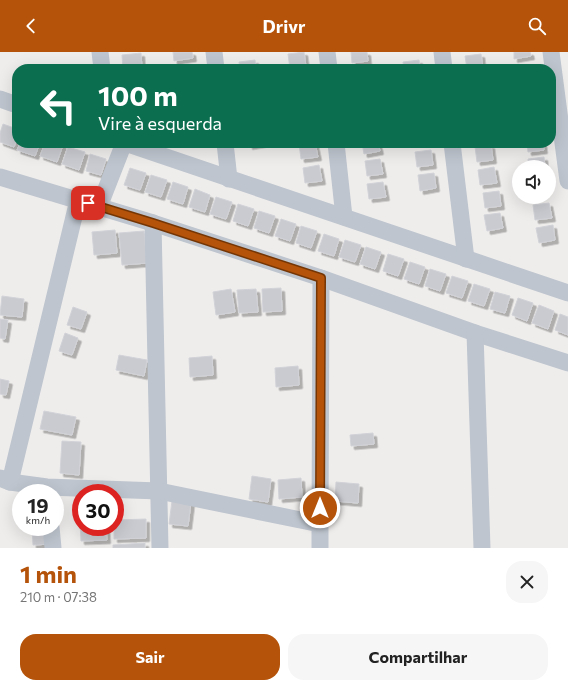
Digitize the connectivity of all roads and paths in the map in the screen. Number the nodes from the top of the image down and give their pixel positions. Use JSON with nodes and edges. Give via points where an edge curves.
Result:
{"nodes":[{"id":1,"x":100,"y":52,"type":"edge"},
{"id":2,"x":214,"y":52,"type":"edge"},
{"id":3,"x":327,"y":52,"type":"edge"},
{"id":4,"x":442,"y":52,"type":"edge"},
{"id":5,"x":551,"y":52,"type":"edge"},
{"id":6,"x":101,"y":64,"type":"edge"},
{"id":7,"x":215,"y":64,"type":"edge"},
{"id":8,"x":328,"y":64,"type":"edge"},
{"id":9,"x":443,"y":64,"type":"edge"},
{"id":10,"x":553,"y":64,"type":"edge"},
{"id":11,"x":556,"y":90,"type":"edge"},
{"id":12,"x":0,"y":99,"type":"edge"},
{"id":13,"x":12,"y":103,"type":"edge"},
{"id":14,"x":123,"y":148,"type":"edge"},
{"id":15,"x":140,"y":148,"type":"edge"},
{"id":16,"x":226,"y":148,"type":"edge"},
{"id":17,"x":337,"y":148,"type":"edge"},
{"id":18,"x":453,"y":148,"type":"edge"},
{"id":19,"x":0,"y":177,"type":"edge"},
{"id":20,"x":229,"y":178,"type":"junction"},
{"id":21,"x":568,"y":181,"type":"edge"},
{"id":22,"x":78,"y":200,"type":"junction"},
{"id":23,"x":99,"y":207,"type":"junction"},
{"id":24,"x":344,"y":217,"type":"junction"},
{"id":25,"x":153,"y":223,"type":"junction"},
{"id":26,"x":466,"y":259,"type":"junction"},
{"id":27,"x":321,"y":278,"type":"junction"},
{"id":28,"x":568,"y":293,"type":"edge"},
{"id":29,"x":476,"y":333,"type":"junction"},
{"id":30,"x":568,"y":363,"type":"edge"},
{"id":31,"x":5,"y":480,"type":"edge"},
{"id":32,"x":22,"y":484,"type":"edge"},
{"id":33,"x":64,"y":490,"type":"edge"},
{"id":34,"x":159,"y":491,"type":"junction"},
{"id":35,"x":320,"y":524,"type":"junction"},
{"id":36,"x":52,"y":536,"type":"edge"},
{"id":37,"x":53,"y":548,"type":"edge"},
{"id":38,"x":160,"y":548,"type":"edge"},
{"id":39,"x":320,"y":548,"type":"edge"},
{"id":40,"x":482,"y":548,"type":"edge"}],
"edges":[{"from":1,"to":6,"type":"street"},
{"from":2,"to":7,"type":"street"},
{"from":3,"to":8,"type":"street"},
{"from":4,"to":9,"type":"street"},
{"from":5,"to":10,"type":"street"},
{"from":11,"to":21,"type":"street"},
{"from":12,"to":13,"type":"street"},
{"from":14,"to":23,"type":"street"},
{"from":15,"to":20,"type":"street"},
{"from":16,"to":20,"type":"street"},
{"from":17,"to":24,"type":"street"},
{"from":18,"to":26,"type":"street"},
{"from":19,"to":22,"type":"street"},
{"from":20,"to":24,"type":"street"},
{"from":22,"to":23,"type":"street"},
{"from":22,"to":31,"type":"street"},
{"from":23,"to":25,"type":"street"},
{"from":24,"to":26,"type":"street"},
{"from":25,"to":27,"type":"street"},
{"from":25,"to":34,"type":"street"},
{"from":26,"to":28,"type":"street"},
{"from":27,"to":29,"type":"street"},
{"from":27,"to":35,"type":"street"},
{"from":29,"to":30,"type":"street"},
{"from":29,"to":40,"type":"street"},
{"from":31,"to":32,"type":"street"},
{"from":33,"to":34,"type":"street"},
{"from":34,"to":35,"type":"street"},
{"from":34,"to":38,"type":"street"},
{"from":35,"to":39,"type":"street"},
{"from":36,"to":37,"type":"street"}]}
